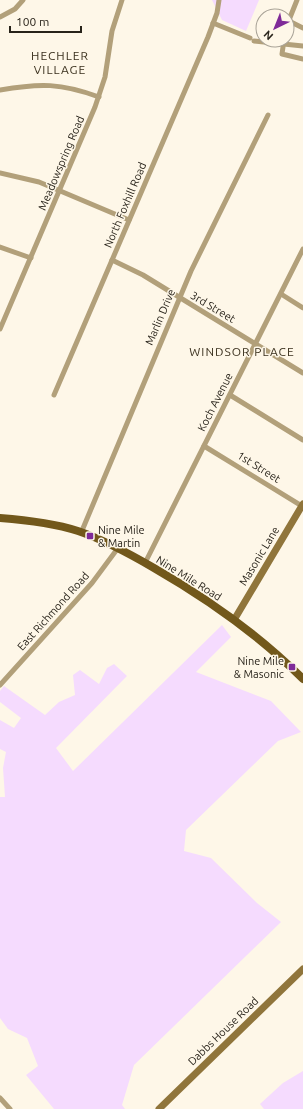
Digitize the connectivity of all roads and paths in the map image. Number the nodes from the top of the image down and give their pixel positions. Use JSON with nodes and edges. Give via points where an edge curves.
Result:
{"nodes":[{"id":1,"x":122,"y":0,"type":"edge"},
{"id":2,"x":219,"y":0,"type":"edge"},
{"id":3,"x":22,"y":2,"type":"edge"},
{"id":4,"x":0,"y":17,"type":"edge"},
{"id":5,"x":214,"y":23,"type":"junction"},
{"id":6,"x":255,"y":40,"type":"edge"},
{"id":7,"x":283,"y":48,"type":"edge"},
{"id":8,"x":303,"y":59,"type":"edge"},
{"id":9,"x":0,"y":90,"type":"edge"},
{"id":10,"x":99,"y":97,"type":"junction"},
{"id":11,"x":268,"y":115,"type":"dead end"},
{"id":12,"x":0,"y":173,"type":"edge"},
{"id":13,"x":60,"y":190,"type":"junction"},
{"id":14,"x":129,"y":220,"type":"junction"},
{"id":15,"x":0,"y":247,"type":"edge"},
{"id":16,"x":303,"y":249,"type":"edge"},
{"id":17,"x":31,"y":258,"type":"junction"},
{"id":18,"x":112,"y":260,"type":"junction"},
{"id":19,"x":280,"y":294,"type":"junction"},
{"id":20,"x":179,"y":298,"type":"junction"},
{"id":21,"x":303,"y":308,"type":"edge"},
{"id":22,"x":1,"y":326,"type":"edge"},
{"id":23,"x":256,"y":344,"type":"junction"},
{"id":24,"x":303,"y":373,"type":"edge"},
{"id":25,"x":54,"y":395,"type":"dead end"},
{"id":26,"x":230,"y":395,"type":"junction"},
{"id":27,"x":303,"y":440,"type":"edge"},
{"id":28,"x":204,"y":446,"type":"junction"},
{"id":29,"x":302,"y":505,"type":"edge"},
{"id":30,"x":1,"y":518,"type":"edge"},
{"id":31,"x":81,"y":533,"type":"junction"},
{"id":32,"x":118,"y":548,"type":"junction"},
{"id":33,"x":145,"y":563,"type":"junction"},
{"id":34,"x":234,"y":620,"type":"junction"},
{"id":35,"x":303,"y":678,"type":"edge"},
{"id":36,"x":0,"y":685,"type":"edge"},
{"id":37,"x":303,"y":969,"type":"edge"},
{"id":38,"x":0,"y":1098,"type":"edge"},
{"id":39,"x":10,"y":1109,"type":"edge"},
{"id":40,"x":159,"y":1109,"type":"edge"}],
"edges":[{"from":1,"to":10,"type":"street","name":"Meadowspring Road","via":[[112,31],[105,77]]},
{"from":2,"to":5,"type":"street","name":"North Foxhill Road"},
{"from":3,"to":4,"type":"street","via":[[11,12]]},
{"from":5,"to":6,"type":"street"},
{"from":5,"to":14,"type":"street","name":"North Foxhill Road"},
{"from":7,"to":8,"type":"street","via":[[284,55]]},
{"from":9,"to":10,"type":"street","via":[[57,85]]},
{"from":10,"to":13,"type":"street","name":"Meadowspring Road"},
{"from":11,"to":20,"type":"street","name":"Marlin Drive"},
{"from":12,"to":13,"type":"street","via":[[30,179]]},
{"from":13,"to":14,"type":"street"},
{"from":13,"to":17,"type":"street","name":"Meadowspring Road"},
{"from":14,"to":18,"type":"street","name":"North Foxhill Road"},
{"from":15,"to":17,"type":"street"},
{"from":16,"to":19,"type":"street","name":"Koch Avenue"},
{"from":17,"to":22,"type":"street","name":"Meadowspring Road"},
{"from":18,"to":20,"type":"street","name":"3rd Street"},
{"from":18,"to":25,"type":"street","name":"North Foxhill Road"},
{"from":19,"to":21,"type":"street"},
{"from":19,"to":23,"type":"street","name":"Koch Avenue"},
{"from":20,"to":23,"type":"street","name":"3rd Street"},
{"from":20,"to":31,"type":"street","name":"Marlin Drive"},
{"from":23,"to":24,"type":"street","name":"3rd Street"},
{"from":23,"to":26,"type":"street","name":"Koch Avenue"},
{"from":26,"to":27,"type":"street"},
{"from":26,"to":28,"type":"street","name":"Koch Avenue"},
{"from":28,"to":29,"type":"street","name":"1st Street"},
{"from":28,"to":33,"type":"street","name":"Koch Avenue"},
{"from":29,"to":34,"type":"street","name":"Masonic Lane"},
{"from":30,"to":31,"type":"main road","name":"Nine Mile Road","via":[[41,522]]},
{"from":31,"to":32,"type":"main road","name":"Nine Mile Road"},
{"from":32,"to":33,"type":"main road","name":"Nine Mile Road"},
{"from":32,"to":36,"type":"street","name":"East Richmond Road","via":[[87,589]]},
{"from":33,"to":34,"type":"main road","name":"Nine Mile Road","via":[[177,581]]},
{"from":34,"to":35,"type":"main road","name":"Nine Mile Road"},
{"from":37,"to":40,"type":"street","name":"Dabbs House Road"},
{"from":38,"to":39,"type":"street"}]}
